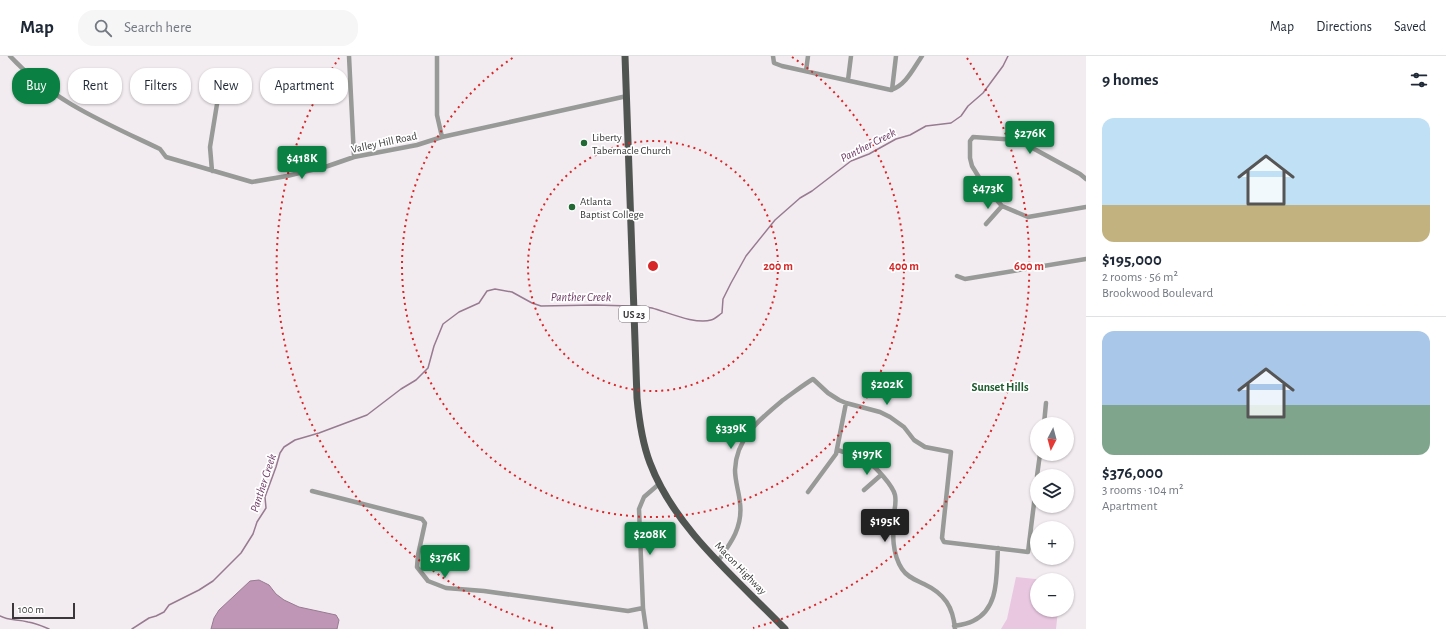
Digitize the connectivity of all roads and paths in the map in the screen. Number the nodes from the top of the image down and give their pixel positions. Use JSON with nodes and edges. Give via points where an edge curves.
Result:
{"nodes":[{"id":1,"x":10,"y":56,"type":"edge"},
{"id":2,"x":349,"y":56,"type":"edge"},
{"id":3,"x":438,"y":56,"type":"edge"},
{"id":4,"x":625,"y":56,"type":"edge"},
{"id":5,"x":773,"y":56,"type":"edge"},
{"id":6,"x":808,"y":56,"type":"edge"},
{"id":7,"x":851,"y":56,"type":"edge"},
{"id":8,"x":896,"y":56,"type":"edge"},
{"id":9,"x":922,"y":56,"type":"edge"},
{"id":10,"x":806,"y":71,"type":"junction"},
{"id":11,"x":848,"y":80,"type":"junction"},
{"id":12,"x":892,"y":90,"type":"junction"},
{"id":13,"x":627,"y":96,"type":"junction"},
{"id":14,"x":217,"y":104,"type":"edge"},
{"id":15,"x":442,"y":137,"type":"junction"},
{"id":16,"x":354,"y":157,"type":"junction"},
{"id":17,"x":212,"y":171,"type":"junction"},
{"id":18,"x":1086,"y":179,"type":"edge"},
{"id":19,"x":1002,"y":206,"type":"junction"},
{"id":20,"x":1086,"y":207,"type":"edge"},
{"id":21,"x":986,"y":224,"type":"dead end"},
{"id":22,"x":1086,"y":259,"type":"edge"},
{"id":23,"x":957,"y":276,"type":"dead end"},
{"id":24,"x":846,"y":403,"type":"junction"},
{"id":25,"x":1046,"y":403,"type":"dead end"},
{"id":26,"x":1045,"y":417,"type":"edge"},
{"id":27,"x":837,"y":450,"type":"junction"},
{"id":28,"x":881,"y":475,"type":"junction"},
{"id":29,"x":659,"y":484,"type":"junction"},
{"id":30,"x":864,"y":490,"type":"dead end"},
{"id":31,"x":312,"y":491,"type":"dead end"},
{"id":32,"x":808,"y":492,"type":"dead end"},
{"id":33,"x":1033,"y":513,"type":"edge"},
{"id":34,"x":998,"y":548,"type":"junction"},
{"id":35,"x":718,"y":561,"type":"junction"},
{"id":36,"x":643,"y":608,"type":"junction"},
{"id":37,"x":954,"y":628,"type":"edge"},
{"id":38,"x":646,"y":629,"type":"edge"},
{"id":39,"x":785,"y":629,"type":"edge"}],
"edges":[{"from":1,"to":17,"type":"street","name":"Valley Hill Road","via":[[43,86],[96,118],[160,149],[166,157]]},
{"from":2,"to":16,"type":"street"},
{"from":3,"to":15,"type":"street","via":[[437,115]]},
{"from":4,"to":13,"type":"main road","number":"US 23"},
{"from":5,"to":10,"type":"street","via":[[774,63]]},
{"from":6,"to":10,"type":"street"},
{"from":7,"to":11,"type":"street"},
{"from":8,"to":12,"type":"street"},
{"from":9,"to":12,"type":"street","via":[[899,88]]},
{"from":10,"to":11,"type":"street"},
{"from":11,"to":12,"type":"street"},
{"from":13,"to":15,"type":"street","name":"Valley Hill Road"},
{"from":13,"to":29,"type":"main road","number":"US 23","via":[[637,398],[644,446]]},
{"from":14,"to":17,"type":"street","via":[[210,148]]},
{"from":15,"to":16,"type":"street","name":"Valley Hill Road","via":[[417,145]]},
{"from":16,"to":17,"type":"street","name":"Valley Hill Road","via":[[328,166],[252,182]]},
{"from":18,"to":19,"type":"street","via":[[1016,140],[973,137],[970,141],[972,166],[985,187]]},
{"from":19,"to":20,"type":"street","via":[[1028,217]]},
{"from":19,"to":21,"type":"street"},
{"from":22,"to":23,"type":"street","via":[[965,279]]},
{"from":24,"to":27,"type":"street"},
{"from":24,"to":34,"type":"street","via":[[880,412],[904,427],[920,444],[935,450],[951,452],[942,538],[944,542]]},
{"from":24,"to":35,"type":"street","via":[[828,393],[813,379],[762,417],[746,436],[735,471],[741,514],[739,525],[732,541]]},
{"from":25,"to":26,"type":"street"},
{"from":27,"to":28,"type":"street","via":[[868,462]]},
{"from":27,"to":32,"type":"street"},
{"from":28,"to":30,"type":"street"},
{"from":28,"to":37,"type":"street","via":[[895,495],[892,538],[902,570],[912,579],[938,592],[946,600],[954,616]]},
{"from":29,"to":35,"type":"main road","name":"Macon Highway","number":"US 23","via":[[683,522]]},
{"from":29,"to":36,"type":"street","via":[[644,497],[639,508]]},
{"from":31,"to":36,"type":"street","via":[[422,519],[425,523],[417,566],[428,581],[446,588],[628,611]]},
{"from":33,"to":34,"type":"street","via":[[1028,552]]},
{"from":34,"to":37,"type":"street","via":[[993,600],[980,617]]},
{"from":35,"to":39,"type":"main road","name":"Macon Highway","number":"US 23"},
{"from":36,"to":38,"type":"street"}]}
